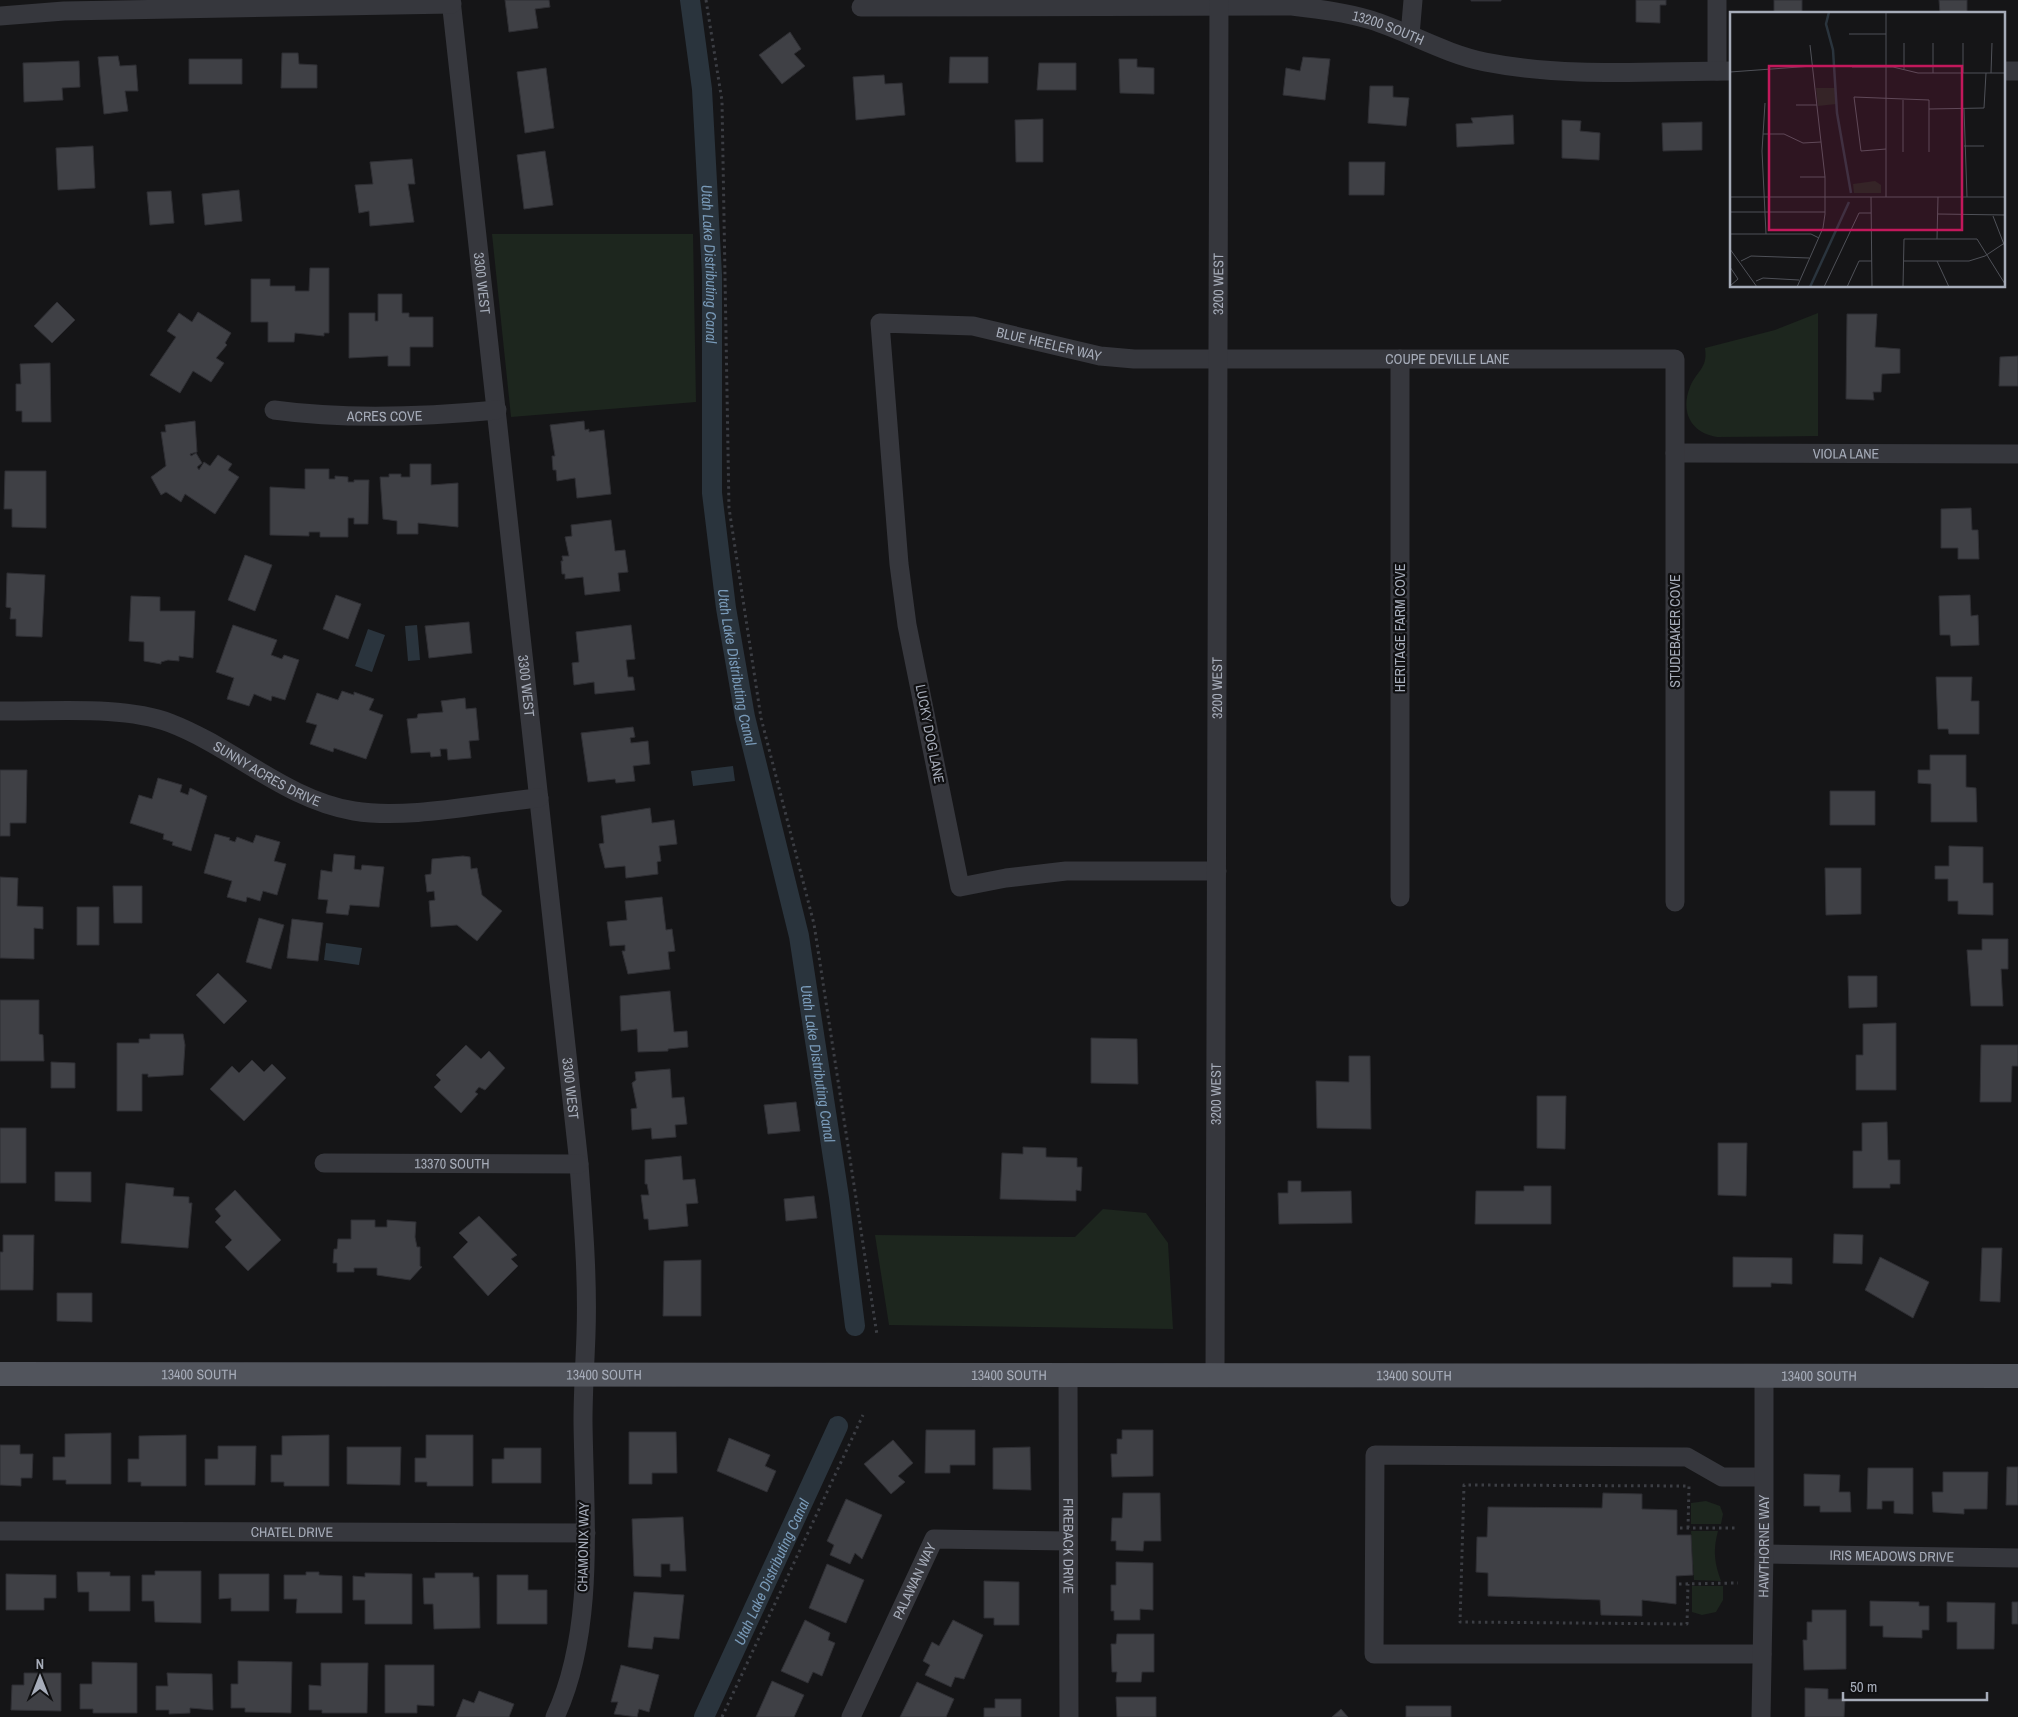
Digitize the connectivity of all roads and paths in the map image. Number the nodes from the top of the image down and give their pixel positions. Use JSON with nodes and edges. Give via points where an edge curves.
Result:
{"nodes":[{"id":1,"x":706,"y":0,"type":"edge"},
{"id":2,"x":1413,"y":0,"type":"edge"},
{"id":3,"x":1717,"y":0,"type":"edge"},
{"id":4,"x":451,"y":2,"type":"edge"},
{"id":5,"x":1219,"y":4,"type":"edge"},
{"id":6,"x":861,"y":7,"type":"dead end"},
{"id":7,"x":0,"y":16,"type":"edge"},
{"id":8,"x":1410,"y":35,"type":"junction"},
{"id":9,"x":1724,"y":71,"type":"edge"},
{"id":10,"x":880,"y":323,"type":"joint"},
{"id":11,"x":1219,"y":358,"type":"junction"},
{"id":12,"x":1400,"y":359,"type":"junction"},
{"id":13,"x":1675,"y":359,"type":"joint"},
{"id":14,"x":274,"y":410,"type":"dead end"},
{"id":15,"x":496,"y":410,"type":"junction"},
{"id":16,"x":1675,"y":453,"type":"junction"},
{"id":17,"x":2018,"y":454,"type":"edge"},
{"id":18,"x":0,"y":711,"type":"edge"},
{"id":19,"x":539,"y":798,"type":"junction"},
{"id":20,"x":1217,"y":871,"type":"junction"},
{"id":21,"x":1400,"y":897,"type":"dead end"},
{"id":22,"x":1675,"y":902,"type":"dead end"},
{"id":23,"x":324,"y":1163,"type":"dead end"},
{"id":24,"x":580,"y":1164,"type":"junction"},
{"id":25,"x":877,"y":1335,"type":"dead end"},
{"id":26,"x":0,"y":1374,"type":"edge"},
{"id":27,"x":583,"y":1374,"type":"junction"},
{"id":28,"x":1068,"y":1375,"type":"junction"},
{"id":29,"x":1216,"y":1376,"type":"junction"},
{"id":30,"x":1764,"y":1376,"type":"junction"},
{"id":31,"x":2018,"y":1376,"type":"edge"},
{"id":32,"x":863,"y":1414,"type":"dead end"},
{"id":33,"x":1763,"y":1476,"type":"junction"},
{"id":34,"x":1680,"y":1528,"type":"dead end"},
{"id":35,"x":1688,"y":1528,"type":"junction"},
{"id":36,"x":1738,"y":1528,"type":"dead end"},
{"id":37,"x":0,"y":1531,"type":"edge"},
{"id":38,"x":586,"y":1533,"type":"junction"},
{"id":39,"x":1068,"y":1541,"type":"junction"},
{"id":40,"x":1764,"y":1554,"type":"junction"},
{"id":41,"x":2018,"y":1558,"type":"edge"},
{"id":42,"x":1738,"y":1583,"type":"dead end"},
{"id":43,"x":1679,"y":1584,"type":"dead end"},
{"id":44,"x":1688,"y":1584,"type":"junction"},
{"id":45,"x":1762,"y":1654,"type":"junction"},
{"id":46,"x":555,"y":1717,"type":"edge"},
{"id":47,"x":722,"y":1717,"type":"edge"},
{"id":48,"x":851,"y":1717,"type":"edge"},
{"id":49,"x":1069,"y":1717,"type":"edge"},
{"id":50,"x":1761,"y":1717,"type":"edge"}],
"edges":[{"from":1,"to":25,"type":"path","via":[[722,101],[729,508],[761,718],[814,924]]},
{"from":2,"to":8,"type":"street"},
{"from":3,"to":9,"type":"street"},
{"from":4,"to":7,"type":"street","via":[[64,11]]},
{"from":4,"to":15,"type":"street","name":"3300 WEST"},
{"from":5,"to":6,"type":"street","name":"13200 SOUTH"},
{"from":5,"to":8,"type":"street","name":"13200 SOUTH","via":[[1329,10],[1370,20]]},
{"from":5,"to":11,"type":"street","name":"3200 WEST"},
{"from":8,"to":9,"type":"street","name":"13200 SOUTH","via":[[1483,61],[1523,68]]},
{"from":10,"to":11,"type":"street","name":"BLUE HEELER WAY","via":[[973,326],[1100,356]]},
{"from":10,"to":20,"type":"street","name":"LUCKY DOG LANE","via":[[905,608],[960,887],[1066,871]]},
{"from":11,"to":12,"type":"street","name":"COUPE DEVILLE LANE"},
{"from":11,"to":20,"type":"street","name":"3200 WEST"},
{"from":12,"to":13,"type":"street","name":"COUPE DEVILLE LANE"},
{"from":12,"to":21,"type":"street","name":"HERITAGE FARM COVE"},
{"from":13,"to":16,"type":"street","name":"STUDEBAKER COVE"},
{"from":14,"to":15,"type":"street","name":"ACRES COVE","via":[[314,415],[433,415]]},
{"from":15,"to":19,"type":"street","name":"3300 WEST"},
{"from":16,"to":17,"type":"street","name":"VIOLA LANE"},
{"from":16,"to":22,"type":"street","name":"STUDEBAKER COVE"},
{"from":18,"to":19,"type":"street","name":"SUNNY ACRES DRIVE","via":[[117,713],[151,717],[189,732],[308,797],[354,811],[404,813]]},
{"from":19,"to":24,"type":"street","name":"3300 WEST"},
{"from":20,"to":29,"type":"street","name":"3200 WEST"},
{"from":23,"to":24,"type":"street","name":"13370 SOUTH"},
{"from":24,"to":27,"type":"street","name":"3300 WEST","via":[[586,1334]]},
{"from":26,"to":27,"type":"main road","name":"13400 SOUTH"},
{"from":27,"to":28,"type":"main road","name":"13400 SOUTH"},
{"from":27,"to":38,"type":"street","name":"CHAMONIX WAY"},
{"from":28,"to":29,"type":"main road","name":"13400 SOUTH"},
{"from":28,"to":39,"type":"street","name":"FIREBACK DRIVE"},
{"from":29,"to":30,"type":"main road","name":"13400 SOUTH"},
{"from":30,"to":31,"type":"main road","name":"13400 SOUTH"},
{"from":30,"to":33,"type":"street","name":"HAWTHORNE WAY"},
{"from":32,"to":47,"type":"path"},
{"from":33,"to":40,"type":"street","name":"HAWTHORNE WAY"},
{"from":33,"to":45,"type":"street","via":[[1722,1477],[1687,1457],[1375,1455],[1374,1654]]},
{"from":34,"to":35,"type":"path"},
{"from":35,"to":36,"type":"path"},
{"from":35,"to":44,"type":"path","via":[[1689,1486],[1464,1485],[1460,1622],[1687,1624]]},
{"from":37,"to":38,"type":"street","name":"CHATEL DRIVE"},
{"from":38,"to":46,"type":"street","name":"CHAMONIX WAY","via":[[580,1622],[565,1695]]},
{"from":39,"to":48,"type":"street","name":"PALAWAN WAY","via":[[934,1539]]},
{"from":39,"to":49,"type":"street","name":"FIREBACK DRIVE"},
{"from":40,"to":41,"type":"street","name":"IRIS MEADOWS DRIVE"},
{"from":40,"to":45,"type":"street","name":"HAWTHORNE WAY"},
{"from":42,"to":44,"type":"path"},
{"from":43,"to":44,"type":"path"},
{"from":45,"to":50,"type":"street","name":"HAWTHORNE WAY"}]}
